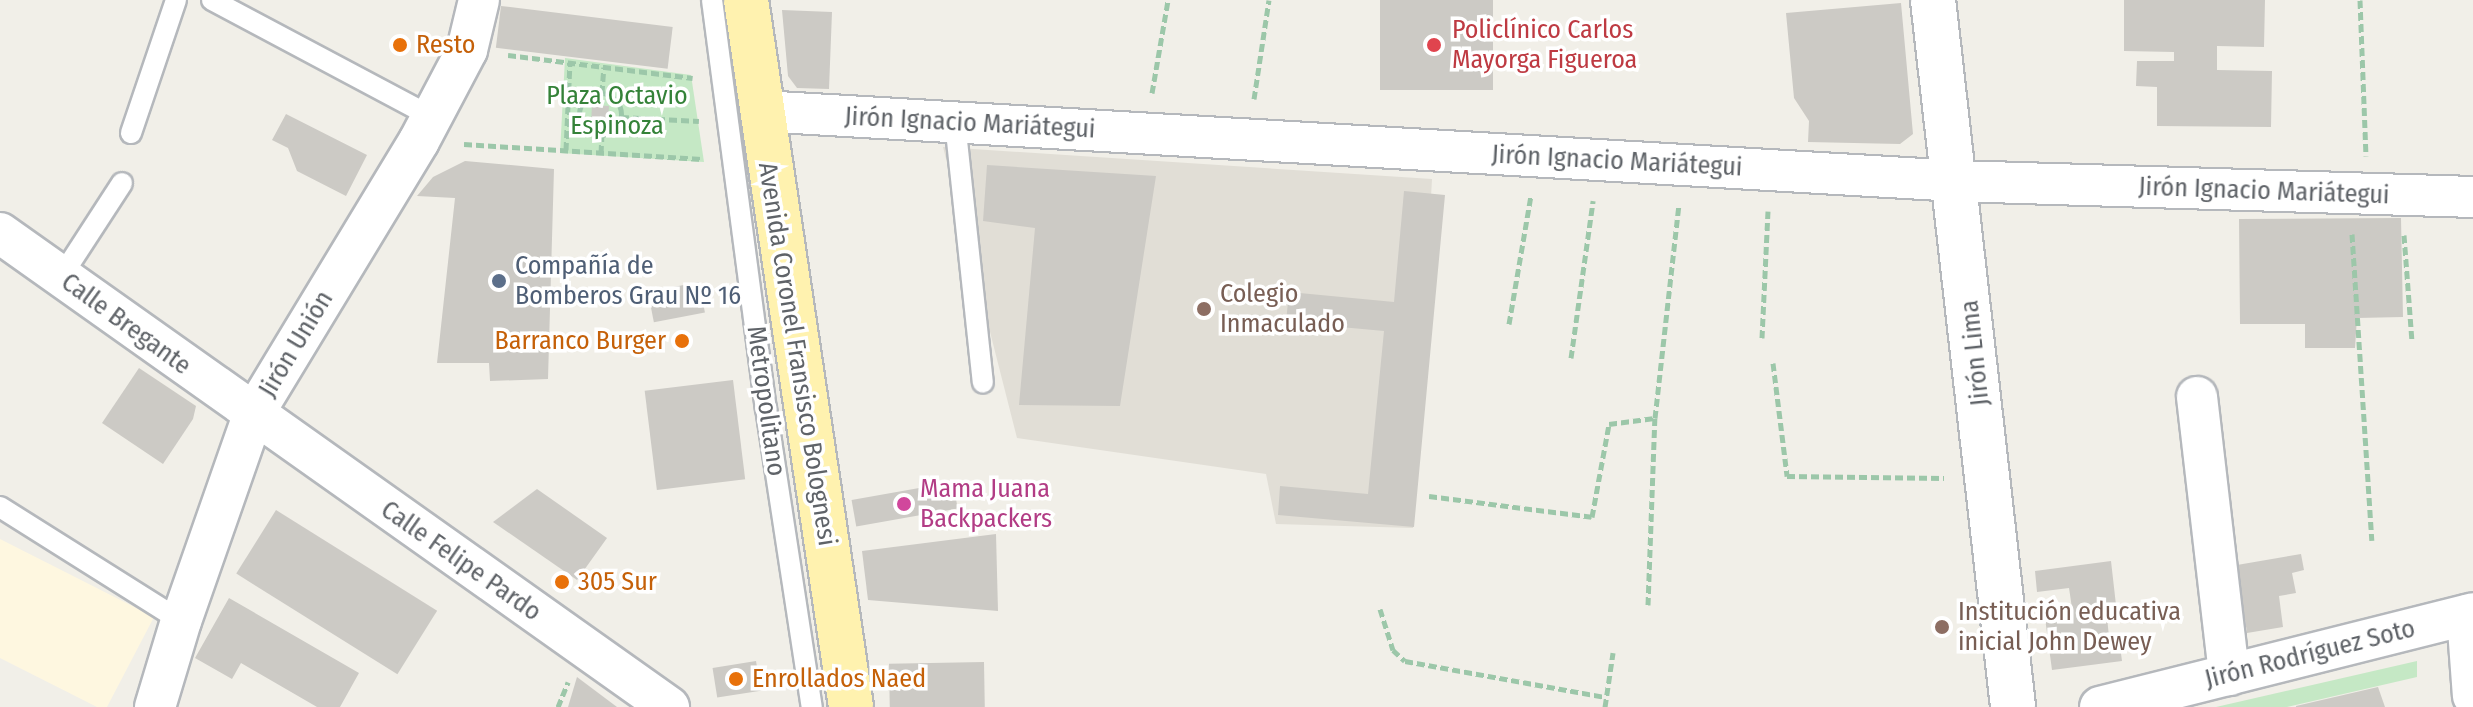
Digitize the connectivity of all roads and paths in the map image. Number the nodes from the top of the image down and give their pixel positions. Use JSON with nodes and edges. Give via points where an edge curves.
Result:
{"nodes":[{"id":1,"x":176,"y":0,"type":"edge"},
{"id":2,"x":212,"y":0,"type":"edge"},
{"id":3,"x":479,"y":0,"type":"edge"},
{"id":4,"x":712,"y":0,"type":"edge"},
{"id":5,"x":746,"y":0,"type":"edge"},
{"id":6,"x":1168,"y":0,"type":"edge"},
{"id":7,"x":1269,"y":0,"type":"edge"},
{"id":8,"x":1933,"y":0,"type":"edge"},
{"id":9,"x":2360,"y":0,"type":"edge"},
{"id":10,"x":467,"y":50,"type":"junction"},
{"id":11,"x":570,"y":62,"type":"junction"},
{"id":12,"x":604,"y":67,"type":"junction"},
{"id":13,"x":693,"y":78,"type":"dead end"},
{"id":14,"x":602,"y":93,"type":"junction"},
{"id":15,"x":567,"y":111,"type":"junction"},
{"id":16,"x":761,"y":111,"type":"junction"},
{"id":17,"x":578,"y":112,"type":"junction"},
{"id":18,"x":621,"y":117,"type":"junction"},
{"id":19,"x":699,"y":121,"type":"dead end"},
{"id":20,"x":955,"y":122,"type":"junction"},
{"id":21,"x":426,"y":129,"type":"junction"},
{"id":22,"x":131,"y":133,"type":"dead end"},
{"id":23,"x":1145,"y":134,"type":"junction"},
{"id":24,"x":602,"y":135,"type":"junction"},
{"id":25,"x":1248,"y":139,"type":"junction"},
{"id":26,"x":566,"y":150,"type":"junction"},
{"id":27,"x":601,"y":153,"type":"junction"},
{"id":28,"x":1537,"y":157,"type":"junction"},
{"id":29,"x":705,"y":159,"type":"dead end"},
{"id":30,"x":1598,"y":160,"type":"junction"},
{"id":31,"x":1683,"y":165,"type":"junction"},
{"id":32,"x":1771,"y":171,"type":"junction"},
{"id":33,"x":1956,"y":181,"type":"junction"},
{"id":34,"x":122,"y":183,"type":"dead end"},
{"id":35,"x":2372,"y":194,"type":"junction"},
{"id":36,"x":2473,"y":197,"type":"edge"},
{"id":37,"x":0,"y":233,"type":"edge"},
{"id":38,"x":61,"y":277,"type":"junction"},
{"id":39,"x":1509,"y":324,"type":"dead end"},
{"id":40,"x":1762,"y":338,"type":"dead end"},
{"id":41,"x":2412,"y":342,"type":"dead end"},
{"id":42,"x":1571,"y":358,"type":"dead end"},
{"id":43,"x":1773,"y":363,"type":"dead end"},
{"id":44,"x":983,"y":383,"type":"dead end"},
{"id":45,"x":2197,"y":397,"type":"dead end"},
{"id":46,"x":253,"y":415,"type":"junction"},
{"id":47,"x":1655,"y":418,"type":"junction"},
{"id":48,"x":1989,"y":478,"type":"junction"},
{"id":49,"x":1429,"y":496,"type":"dead end"},
{"id":50,"x":0,"y":507,"type":"edge"},
{"id":51,"x":2372,"y":540,"type":"dead end"},
{"id":52,"x":1648,"y":605,"type":"dead end"},
{"id":53,"x":1380,"y":609,"type":"dead end"},
{"id":54,"x":2470,"y":614,"type":"edge"},
{"id":55,"x":181,"y":621,"type":"junction"},
{"id":56,"x":1613,"y":653,"type":"dead end"},
{"id":57,"x":2229,"y":675,"type":"junction"},
{"id":58,"x":2473,"y":696,"type":"edge"},
{"id":59,"x":1606,"y":697,"type":"junction"},
{"id":60,"x":155,"y":707,"type":"edge"},
{"id":61,"x":669,"y":707,"type":"edge"},
{"id":62,"x":812,"y":707,"type":"edge"},
{"id":63,"x":851,"y":707,"type":"edge"},
{"id":64,"x":1605,"y":707,"type":"edge"},
{"id":65,"x":2013,"y":707,"type":"edge"},
{"id":66,"x":2100,"y":707,"type":"edge"}],
"edges":[{"from":1,"to":22,"type":"lane"},
{"from":2,"to":21,"type":"lane"},
{"from":3,"to":10,"type":"street","name":"Jirón Unión"},
{"from":4,"to":62,"type":"lane","name":"Metropolitano"},
{"from":5,"to":16,"type":"main road","name":"Avenida Coronel Fransisco Bolognesi"},
{"from":6,"to":23,"type":"path"},
{"from":7,"to":25,"type":"path"},
{"from":8,"to":33,"type":"street","name":"Jirón Lima"},
{"from":9,"to":35,"type":"path"},
{"from":10,"to":11,"type":"path"},
{"from":10,"to":21,"type":"street","name":"Jirón Unión"},
{"from":11,"to":12,"type":"path"},
{"from":11,"to":15,"type":"path"},
{"from":12,"to":13,"type":"path"},
{"from":12,"to":14,"type":"path"},
{"from":14,"to":17,"type":"path","via":[[582,101]]},
{"from":14,"to":18,"type":"path","via":[[613,97]]},
{"from":15,"to":17,"type":"path"},
{"from":15,"to":26,"type":"path"},
{"from":16,"to":20,"type":"street","name":"Jirón Ignacio Mariátegui"},
{"from":16,"to":63,"type":"main road","name":"Avenida Coronel Fransisco Bolognesi"},
{"from":17,"to":24,"type":"path","via":[[587,131]]},
{"from":18,"to":19,"type":"path"},
{"from":18,"to":24,"type":"path","via":[[617,127]]},
{"from":20,"to":23,"type":"street","name":"Jirón Ignacio Mariátegui"},
{"from":20,"to":44,"type":"lane"},
{"from":21,"to":26,"type":"path"},
{"from":21,"to":46,"type":"street","name":"Jirón Unión"},
{"from":23,"to":25,"type":"street","name":"Jirón Ignacio Mariátegui"},
{"from":24,"to":27,"type":"path"},
{"from":25,"to":28,"type":"street","name":"Jirón Ignacio Mariátegui"},
{"from":26,"to":27,"type":"path"},
{"from":27,"to":29,"type":"path"},
{"from":28,"to":30,"type":"street","name":"Jirón Ignacio Mariátegui"},
{"from":28,"to":39,"type":"path"},
{"from":30,"to":31,"type":"street","name":"Jirón Ignacio Mariátegui"},
{"from":30,"to":42,"type":"path"},
{"from":31,"to":32,"type":"street","name":"Jirón Ignacio Mariátegui"},
{"from":31,"to":47,"type":"path"},
{"from":32,"to":33,"type":"street","name":"Jirón Ignacio Mariátegui"},
{"from":32,"to":40,"type":"path"},
{"from":33,"to":35,"type":"street","name":"Jirón Ignacio Mariátegui"},
{"from":33,"to":48,"type":"street","name":"Jirón Lima"},
{"from":34,"to":38,"type":"lane"},
{"from":35,"to":36,"type":"street","name":"Jirón Ignacio Mariátegui"},
{"from":35,"to":41,"type":"path"},
{"from":35,"to":51,"type":"path"},
{"from":37,"to":38,"type":"street","name":"Calle Bregante"},
{"from":38,"to":46,"type":"street","name":"Calle Bregante"},
{"from":43,"to":48,"type":"path","via":[[1787,476]]},
{"from":45,"to":57,"type":"street"},
{"from":46,"to":55,"type":"street","name":"Jirón Unión"},
{"from":46,"to":61,"type":"street","name":"Calle Felipe Pardo"},
{"from":47,"to":49,"type":"path","via":[[1609,424],[1592,517]]},
{"from":47,"to":52,"type":"path"},
{"from":48,"to":65,"type":"street","name":"Jirón Lima"},
{"from":50,"to":55,"type":"lane"},
{"from":53,"to":59,"type":"path","via":[[1393,650],[1405,661]]},
{"from":54,"to":57,"type":"street","name":"Jirón Rodríguez Soto"},
{"from":54,"to":58,"type":"street"},
{"from":55,"to":60,"type":"street","name":"Jirón Unión"},
{"from":56,"to":59,"type":"path"},
{"from":57,"to":66,"type":"street","name":"Jirón Rodríguez Soto"},
{"from":59,"to":64,"type":"path"}]}
